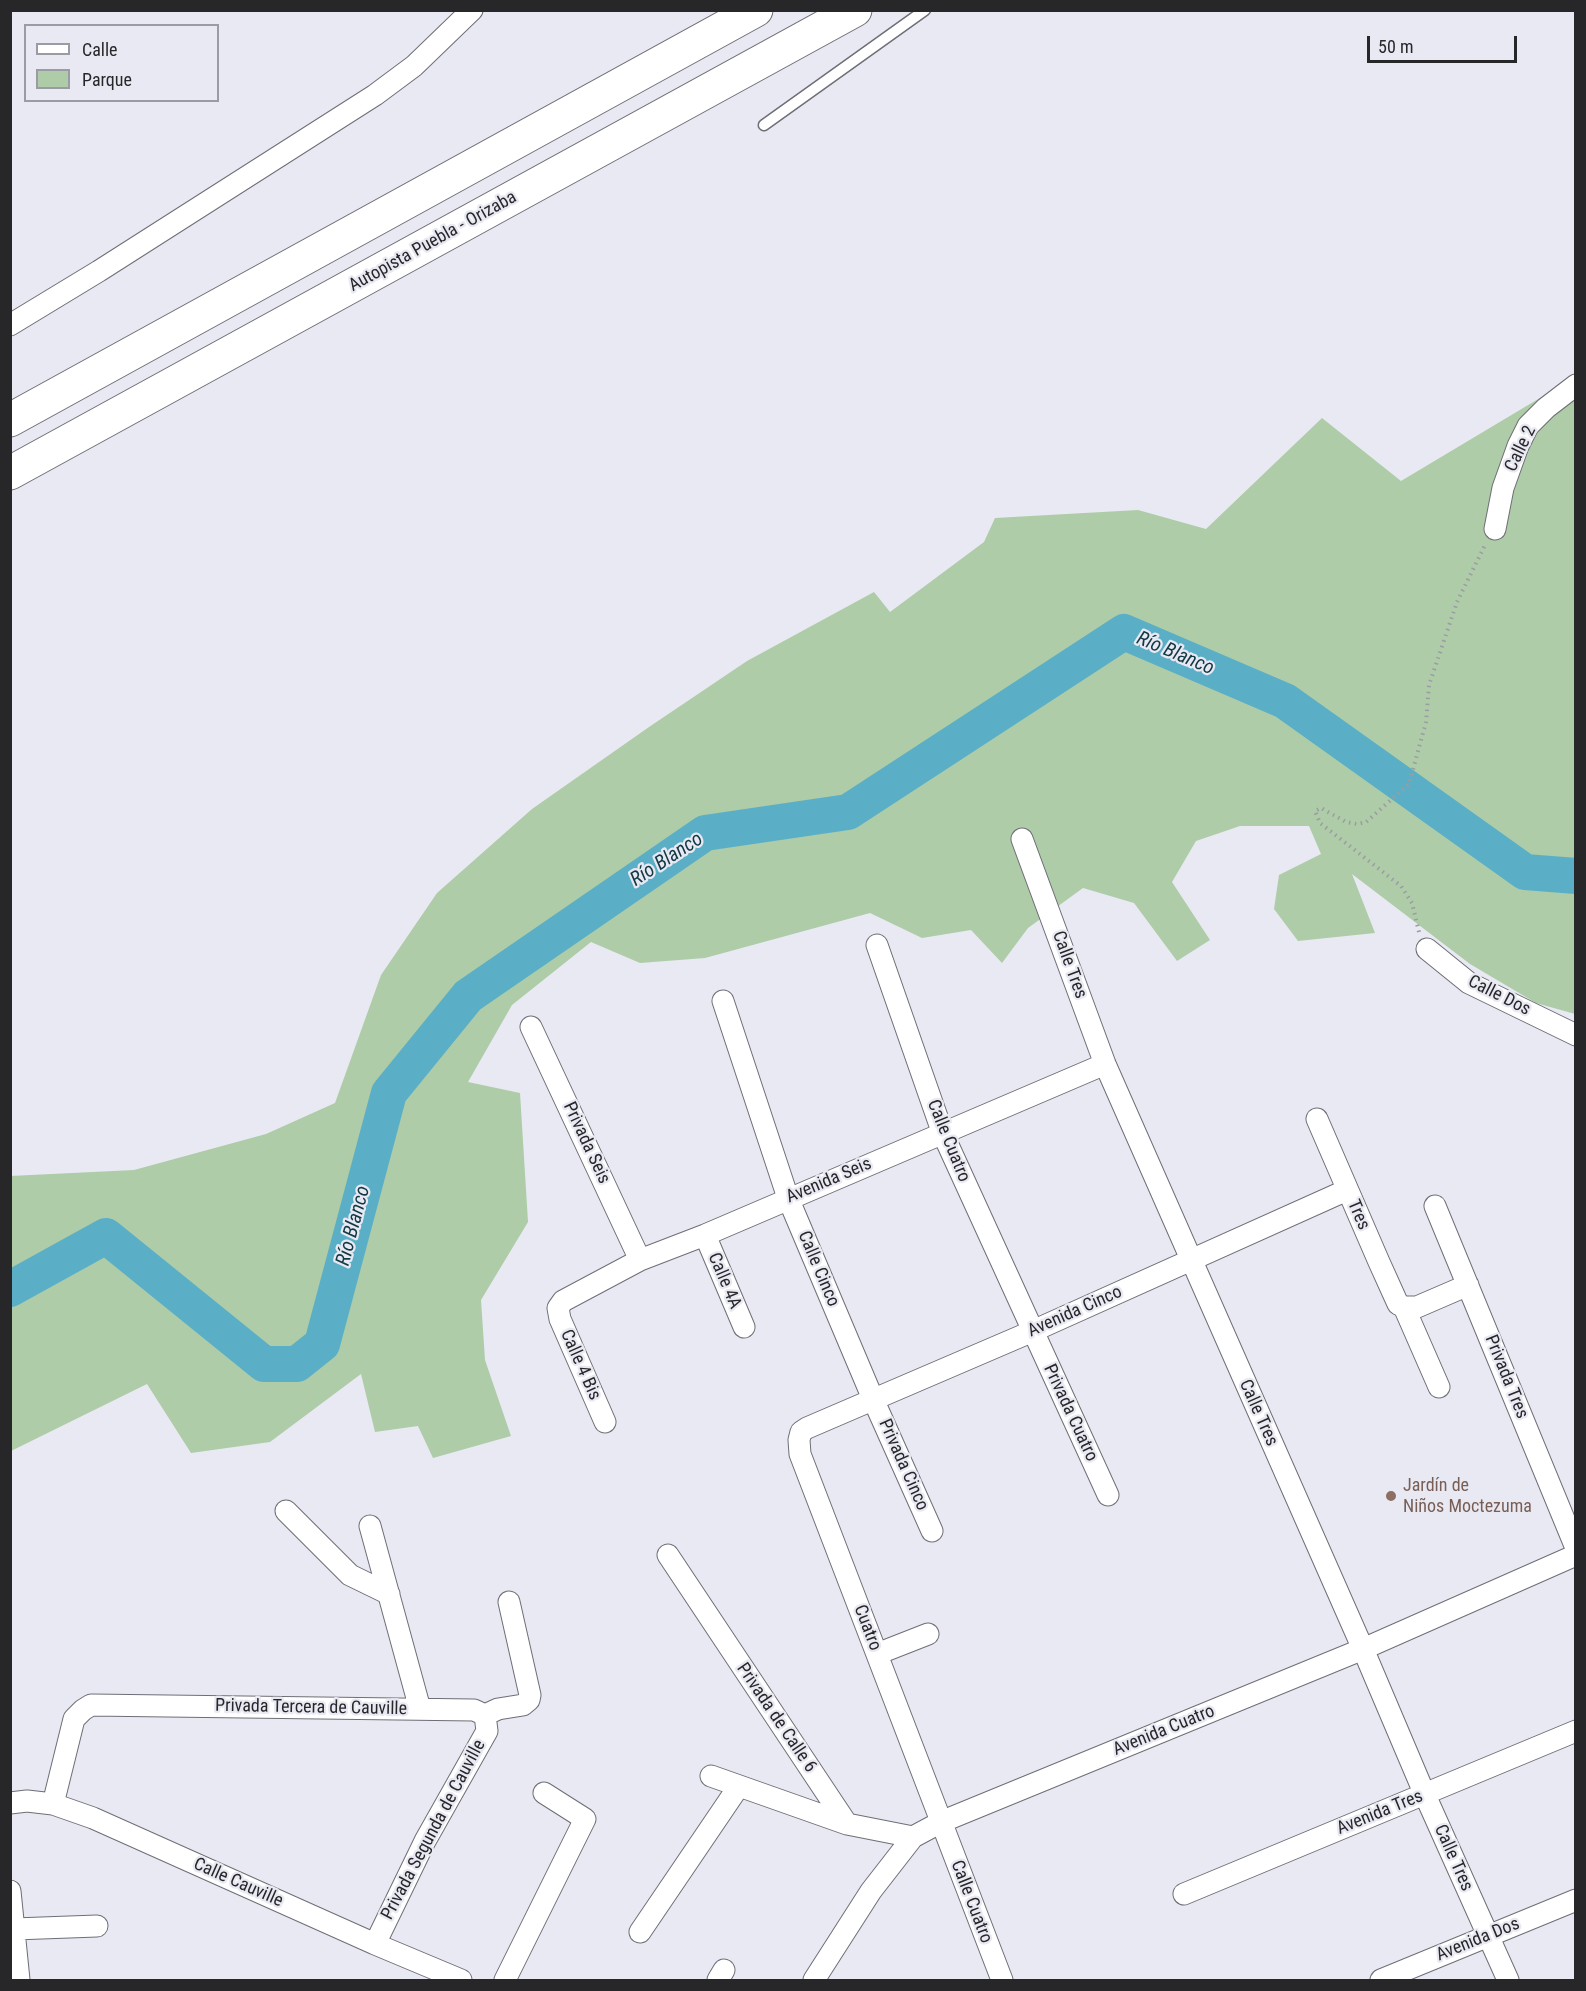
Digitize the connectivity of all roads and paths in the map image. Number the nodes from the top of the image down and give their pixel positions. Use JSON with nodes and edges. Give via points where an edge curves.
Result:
{"nodes":[{"id":1,"x":472,"y":10,"type":"edge"},
{"id":2,"x":756,"y":10,"type":"edge"},
{"id":3,"x":855,"y":10,"type":"edge"},
{"id":4,"x":925,"y":10,"type":"edge"},
{"id":5,"x":764,"y":125,"type":"dead end"},
{"id":6,"x":10,"y":325,"type":"edge"},
{"id":7,"x":1575,"y":385,"type":"edge"},
{"id":8,"x":10,"y":420,"type":"edge"},
{"id":9,"x":10,"y":473,"type":"edge"},
{"id":10,"x":1495,"y":529,"type":"joint"},
{"id":11,"x":1022,"y":839,"type":"dead end"},
{"id":12,"x":877,"y":945,"type":"dead end"},
{"id":13,"x":1427,"y":949,"type":"joint"},
{"id":14,"x":723,"y":1001,"type":"dead end"},
{"id":15,"x":531,"y":1027,"type":"dead end"},
{"id":16,"x":1575,"y":1035,"type":"edge"},
{"id":17,"x":1106,"y":1064,"type":"junction"},
{"id":18,"x":1317,"y":1119,"type":"dead end"},
{"id":19,"x":943,"y":1134,"type":"junction"},
{"id":20,"x":1347,"y":1190,"type":"junction"},
{"id":21,"x":788,"y":1198,"type":"junction"},
{"id":22,"x":1435,"y":1206,"type":"dead end"},
{"id":23,"x":705,"y":1235,"type":"junction"},
{"id":24,"x":640,"y":1260,"type":"junction"},
{"id":25,"x":1190,"y":1260,"type":"junction"},
{"id":26,"x":1468,"y":1285,"type":"junction"},
{"id":27,"x":1404,"y":1307,"type":"junction"},
{"id":28,"x":558,"y":1308,"type":"joint"},
{"id":29,"x":744,"y":1327,"type":"dead end"},
{"id":30,"x":1033,"y":1331,"type":"junction"},
{"id":31,"x":1439,"y":1387,"type":"dead end"},
{"id":32,"x":873,"y":1399,"type":"junction"},
{"id":33,"x":605,"y":1422,"type":"dead end"},
{"id":34,"x":801,"y":1432,"type":"joint"},
{"id":35,"x":1107,"y":1495,"type":"dead end"},
{"id":36,"x":286,"y":1511,"type":"dead end"},
{"id":37,"x":370,"y":1526,"type":"dead end"},
{"id":38,"x":932,"y":1531,"type":"dead end"},
{"id":39,"x":1575,"y":1548,"type":"edge"},
{"id":40,"x":668,"y":1555,"type":"dead end"},
{"id":41,"x":1575,"y":1556,"type":"edge"},
{"id":42,"x":389,"y":1594,"type":"junction"},
{"id":43,"x":509,"y":1602,"type":"dead end"},
{"id":44,"x":928,"y":1634,"type":"dead end"},
{"id":45,"x":1363,"y":1649,"type":"junction"},
{"id":46,"x":877,"y":1654,"type":"junction"},
{"id":47,"x":420,"y":1709,"type":"junction"},
{"id":48,"x":485,"y":1715,"type":"junction"},
{"id":49,"x":1575,"y":1731,"type":"edge"},
{"id":50,"x":711,"y":1776,"type":"dead end"},
{"id":51,"x":739,"y":1786,"type":"junction"},
{"id":52,"x":544,"y":1793,"type":"dead end"},
{"id":53,"x":1425,"y":1795,"type":"junction"},
{"id":54,"x":10,"y":1803,"type":"edge"},
{"id":55,"x":53,"y":1804,"type":"junction"},
{"id":56,"x":941,"y":1822,"type":"junction"},
{"id":57,"x":847,"y":1824,"type":"junction"},
{"id":58,"x":913,"y":1837,"type":"junction"},
{"id":59,"x":10,"y":1891,"type":"edge"},
{"id":60,"x":1184,"y":1894,"type":"dead end"},
{"id":61,"x":1575,"y":1900,"type":"edge"},
{"id":62,"x":97,"y":1926,"type":"dead end"},
{"id":63,"x":14,"y":1929,"type":"junction"},
{"id":64,"x":640,"y":1932,"type":"dead end"},
{"id":65,"x":1488,"y":1935,"type":"junction"},
{"id":66,"x":375,"y":1944,"type":"junction"},
{"id":67,"x":19,"y":1980,"type":"edge"},
{"id":68,"x":461,"y":1980,"type":"edge"},
{"id":69,"x":505,"y":1980,"type":"edge"},
{"id":70,"x":814,"y":1980,"type":"edge"},
{"id":71,"x":1002,"y":1980,"type":"edge"},
{"id":72,"x":1381,"y":1980,"type":"edge"},
{"id":73,"x":1508,"y":1980,"type":"edge"}],
"edges":[{"from":1,"to":6,"type":"street","via":[[414,66],[375,95]]},
{"from":2,"to":8,"type":"highway"},
{"from":3,"to":9,"type":"highway","name":"Autopista Puebla - Orizaba"},
{"from":4,"to":5,"type":"lane"},
{"from":7,"to":10,"type":"street","name":"Calle 2","via":[[1528,426],[1503,488]]},
{"from":10,"to":13,"type":"path","via":[[1480,553],[1446,632],[1429,685],[1426,723],[1409,784],[1366,822],[1346,822],[1321,808],[1315,812],[1320,823],[1408,895]]},
{"from":11,"to":17,"type":"street","name":"Calle Tres"},
{"from":12,"to":19,"type":"street","name":"Calle Cuatro"},
{"from":13,"to":16,"type":"street","name":"Calle Dos","via":[[1469,983]]},
{"from":14,"to":21,"type":"street","name":"Calle Cinco"},
{"from":15,"to":24,"type":"street","name":"Privada Seis"},
{"from":17,"to":19,"type":"street","name":"Avenida Seis"},
{"from":17,"to":25,"type":"street","name":"Calle Tres"},
{"from":18,"to":20,"type":"street","name":"Tres"},
{"from":19,"to":21,"type":"street","name":"Avenida Seis"},
{"from":19,"to":30,"type":"street","name":"Calle Cuatro"},
{"from":20,"to":25,"type":"street","name":"Avenida Cinco"},
{"from":20,"to":27,"type":"street","name":"Tres","via":[[1398,1304]]},
{"from":21,"to":23,"type":"street","name":"Avenida Seis"},
{"from":21,"to":32,"type":"street","name":"Calle Cinco"},
{"from":22,"to":26,"type":"street","name":"Privada Tres"},
{"from":23,"to":24,"type":"street","name":"Avenida Seis"},
{"from":23,"to":29,"type":"street","name":"Calle 4A"},
{"from":24,"to":28,"type":"street","name":"Avenida Seis","via":[[563,1301]]},
{"from":25,"to":30,"type":"street","name":"Avenida Cinco"},
{"from":25,"to":45,"type":"street","name":"Calle Tres"},
{"from":26,"to":27,"type":"street","via":[[1418,1307]]},
{"from":26,"to":39,"type":"street","name":"Privada Tres"},
{"from":27,"to":31,"type":"street"},
{"from":28,"to":33,"type":"street","name":"Calle 4 Bis"},
{"from":30,"to":32,"type":"street","name":"Avenida Cinco"},
{"from":30,"to":35,"type":"street","name":"Privada Cuatro"},
{"from":32,"to":34,"type":"street","name":"Avenida Cinco"},
{"from":32,"to":38,"type":"street","name":"Privada Cinco"},
{"from":34,"to":46,"type":"street","name":"Cuatro","via":[[800,1454]]},
{"from":36,"to":42,"type":"street","via":[[350,1575]]},
{"from":37,"to":42,"type":"street","name":"Privada Tercera de Cauville"},
{"from":40,"to":57,"type":"street","name":"Privada de Calle 6"},
{"from":41,"to":45,"type":"street","name":"Avenida Cuatro"},
{"from":42,"to":47,"type":"street","name":"Privada Tercera de Cauville"},
{"from":43,"to":48,"type":"street","via":[[529,1700],[524,1706]]},
{"from":44,"to":46,"type":"street"},
{"from":45,"to":53,"type":"street","name":"Calle Tres"},
{"from":45,"to":56,"type":"street","name":"Avenida Cuatro"},
{"from":46,"to":56,"type":"street","name":"Cuatro"},
{"from":47,"to":48,"type":"street","via":[[474,1710]]},
{"from":47,"to":55,"type":"street","name":"Privada Tercera de Cauville","via":[[91,1705],[74,1719]]},
{"from":48,"to":66,"type":"street","name":"Privada Segunda de Cauville","via":[[487,1731],[424,1841]]},
{"from":49,"to":53,"type":"street","name":"Avenida Tres"},
{"from":50,"to":51,"type":"street"},
{"from":51,"to":57,"type":"street"},
{"from":51,"to":64,"type":"street"},
{"from":52,"to":69,"type":"street","via":[[585,1819]]},
{"from":53,"to":60,"type":"street","name":"Avenida Tres"},
{"from":53,"to":65,"type":"street","name":"Calle Tres"},
{"from":54,"to":55,"type":"street","name":"Calle Cauville"},
{"from":55,"to":66,"type":"street","name":"Calle Cauville","via":[[93,1818]]},
{"from":56,"to":58,"type":"street","name":"Avenida Cuatro"},
{"from":56,"to":71,"type":"street","name":"Calle Cuatro"},
{"from":57,"to":58,"type":"street"},
{"from":58,"to":70,"type":"street","name":"Avenida Cuatro","via":[[871,1892]]},
{"from":59,"to":63,"type":"street"},
{"from":61,"to":65,"type":"street","name":"Avenida Dos"},
{"from":62,"to":63,"type":"street"},
{"from":63,"to":67,"type":"street"},
{"from":65,"to":72,"type":"street","name":"Avenida Dos"},
{"from":65,"to":73,"type":"street","name":"Calle Tres"},
{"from":66,"to":68,"type":"street","name":"Calle Cauville"}]}
